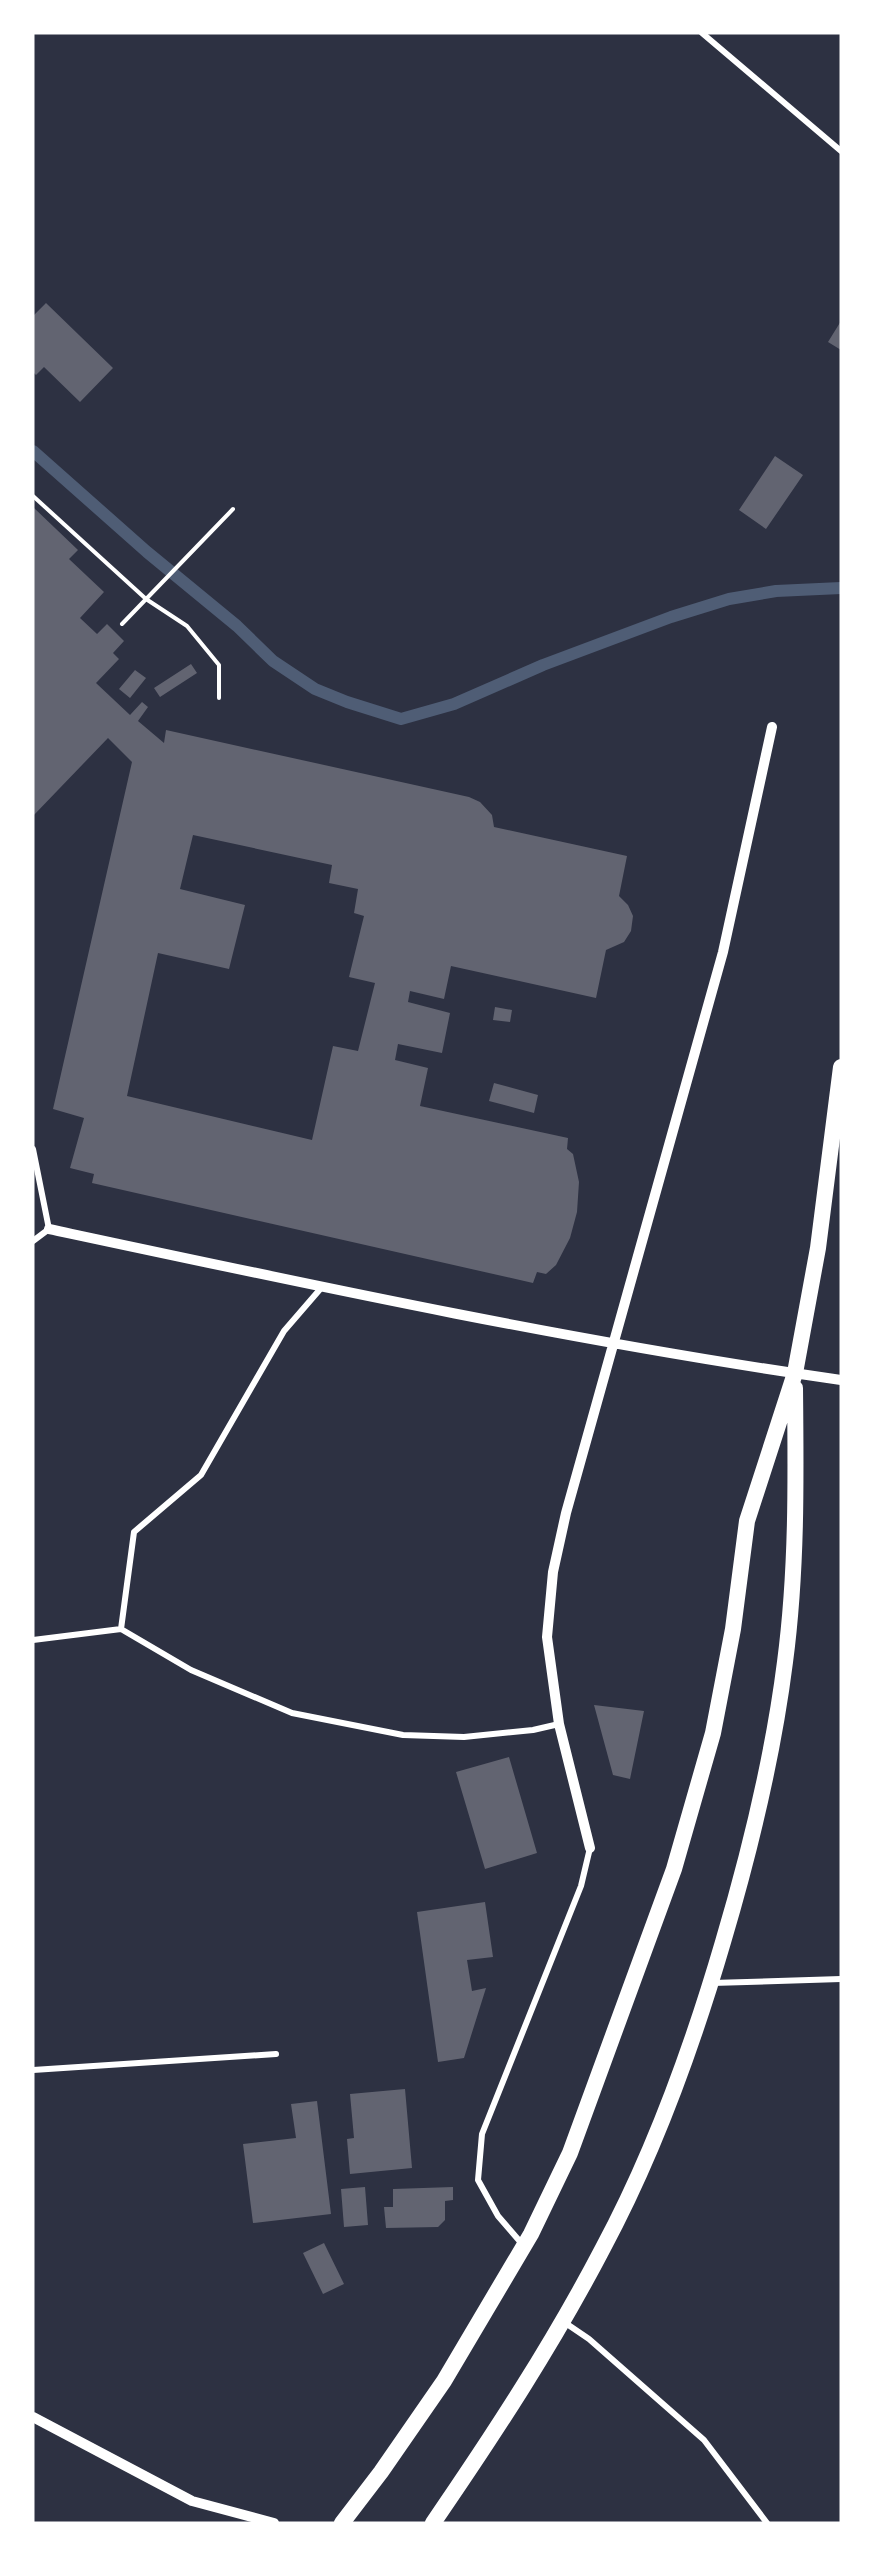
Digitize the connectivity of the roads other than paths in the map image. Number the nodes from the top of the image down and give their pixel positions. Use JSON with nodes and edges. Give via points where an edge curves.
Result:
{"nodes":[{"id":1,"x":702,"y":33,"type":"edge"},
{"id":2,"x":841,"y":151,"type":"edge"},
{"id":3,"x":772,"y":727,"type":"dead end"},
{"id":4,"x":841,"y":1067,"type":"edge"},
{"id":5,"x":33,"y":1149,"type":"edge"},
{"id":6,"x":49,"y":1229,"type":"junction"},
{"id":7,"x":33,"y":1241,"type":"edge"},
{"id":8,"x":322,"y":1287,"type":"junction"},
{"id":9,"x":613,"y":1342,"type":"junction"},
{"id":10,"x":795,"y":1373,"type":"junction"},
{"id":11,"x":841,"y":1380,"type":"edge"},
{"id":12,"x":122,"y":1629,"type":"junction"},
{"id":13,"x":33,"y":1640,"type":"edge"},
{"id":14,"x":559,"y":1724,"type":"junction"},
{"id":15,"x":590,"y":1848,"type":"joint"},
{"id":16,"x":841,"y":1979,"type":"edge"},
{"id":17,"x":711,"y":1983,"type":"junction"},
{"id":18,"x":276,"y":2054,"type":"dead end"},
{"id":19,"x":33,"y":2070,"type":"edge"},
{"id":20,"x":524,"y":2247,"type":"junction"},
{"id":21,"x":562,"y":2320,"type":"junction"},
{"id":22,"x":33,"y":2417,"type":"edge"},
{"id":23,"x":274,"y":2523,"type":"edge"},
{"id":24,"x":342,"y":2523,"type":"edge"},
{"id":25,"x":433,"y":2523,"type":"edge"},
{"id":26,"x":767,"y":2523,"type":"edge"}],
"edges":[{"from":1,"to":2,"type":"street"},
{"from":3,"to":9,"type":"street","via":[[723,952]]},
{"from":4,"to":10,"type":"highway","via":[[816,1260]]},
{"from":5,"to":6,"type":"street"},
{"from":6,"to":7,"type":"street"},
{"from":6,"to":8,"type":"street"},
{"from":8,"to":9,"type":"street"},
{"from":8,"to":12,"type":"street","via":[[284,1331],[201,1475],[134,1532]]},
{"from":9,"to":10,"type":"street"},
{"from":9,"to":14,"type":"street","via":[[553,1572],[547,1637]]},
{"from":10,"to":11,"type":"street"},
{"from":10,"to":17,"type":"highway","via":[[796,1524],[785,1662],[741,1884]]},
{"from":10,"to":20,"type":"highway","via":[[747,1521],[733,1629],[713,1733],[674,1869],[570,2152]]},
{"from":12,"to":13,"type":"street"},
{"from":12,"to":14,"type":"street","via":[[191,1670],[292,1713],[403,1736],[464,1737]]},
{"from":14,"to":15,"type":"street"},
{"from":15,"to":20,"type":"street","via":[[581,1886],[482,2134],[478,2180],[498,2216]]},
{"from":16,"to":17,"type":"street"},
{"from":17,"to":21,"type":"highway","via":[[680,2078],[642,2169],[604,2248]]},
{"from":18,"to":19,"type":"street"},
{"from":20,"to":24,"type":"highway","via":[[444,2381]]},
{"from":21,"to":25,"type":"highway","via":[[512,2406]]},
{"from":21,"to":26,"type":"street","via":[[704,2440]]},
{"from":22,"to":23,"type":"street","via":[[192,2501]]}]}
